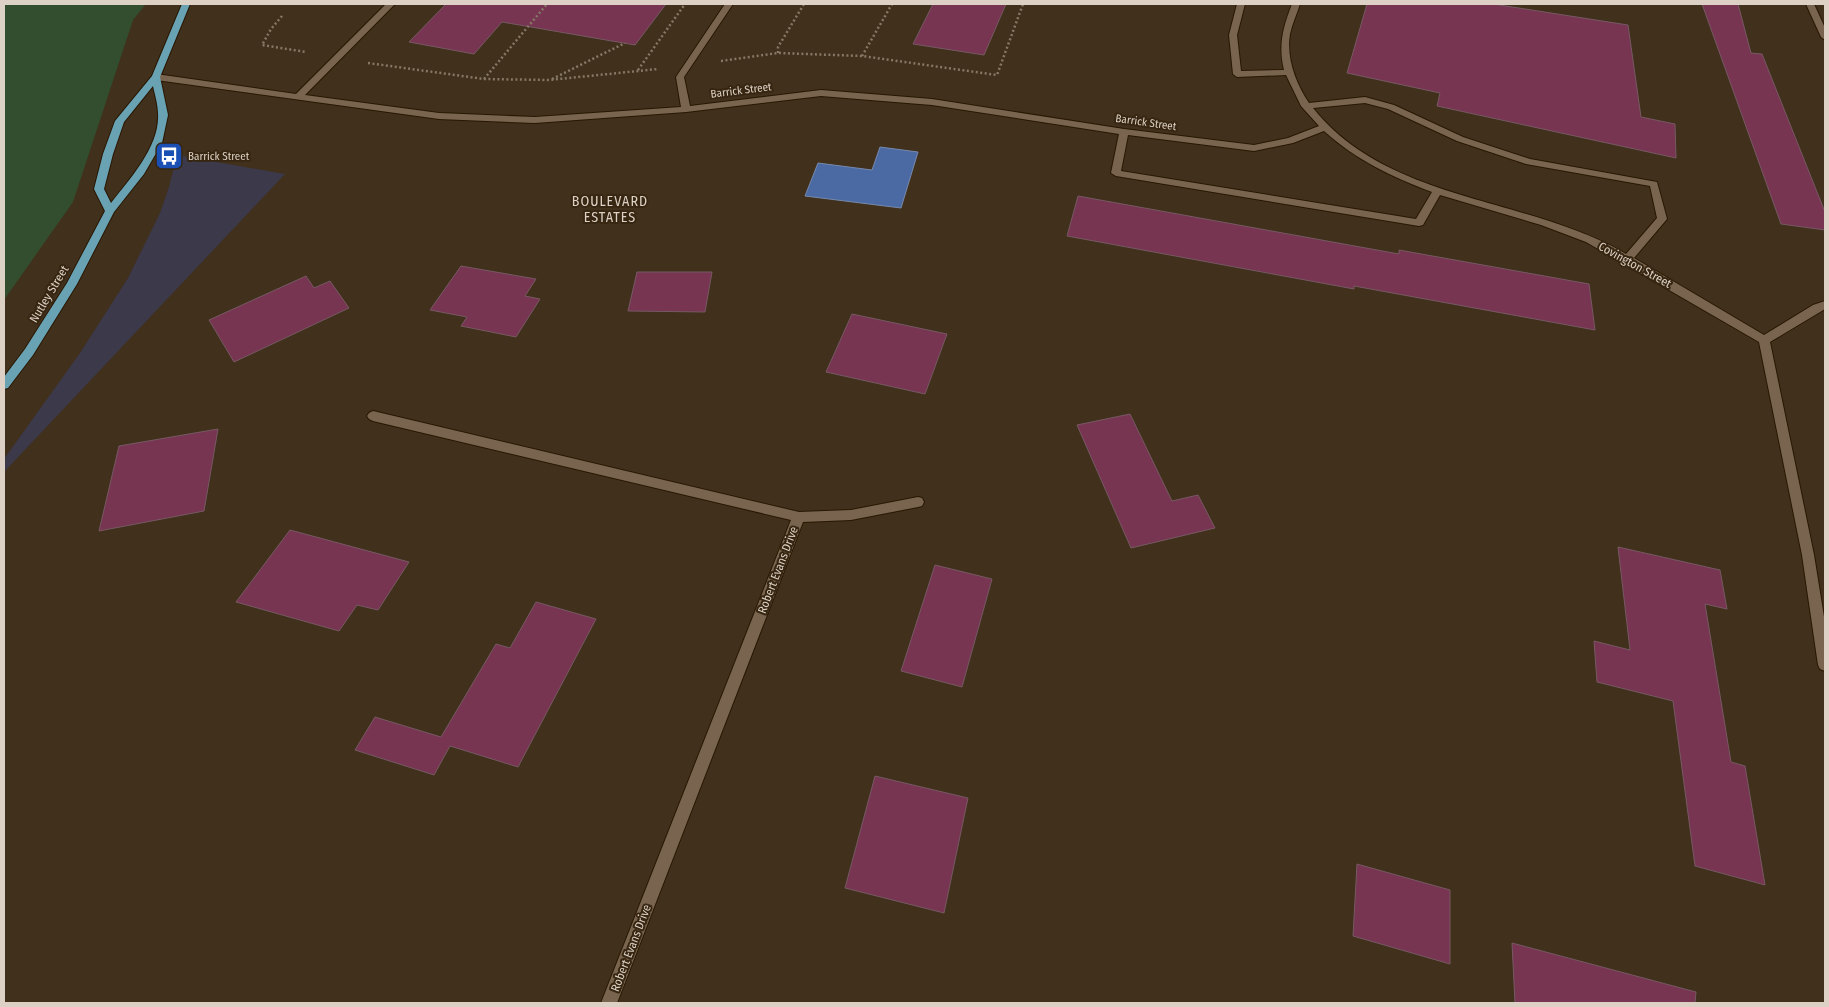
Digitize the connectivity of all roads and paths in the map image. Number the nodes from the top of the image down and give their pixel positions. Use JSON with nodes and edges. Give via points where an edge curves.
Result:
{"nodes":[{"id":1,"x":186,"y":4,"type":"edge"},
{"id":2,"x":391,"y":4,"type":"edge"},
{"id":3,"x":547,"y":4,"type":"edge"},
{"id":4,"x":685,"y":4,"type":"edge"},
{"id":5,"x":729,"y":4,"type":"edge"},
{"id":6,"x":804,"y":4,"type":"edge"},
{"id":7,"x":891,"y":4,"type":"edge"},
{"id":8,"x":1023,"y":4,"type":"edge"},
{"id":9,"x":1241,"y":4,"type":"edge"},
{"id":10,"x":1296,"y":4,"type":"edge"},
{"id":11,"x":1810,"y":4,"type":"edge"},
{"id":12,"x":282,"y":16,"type":"dead end"},
{"id":13,"x":1825,"y":38,"type":"edge"},
{"id":14,"x":625,"y":43,"type":"dead end"},
{"id":15,"x":309,"y":53,"type":"dead end"},
{"id":16,"x":778,"y":53,"type":"junction"},
{"id":17,"x":862,"y":56,"type":"junction"},
{"id":18,"x":362,"y":63,"type":"dead end"},
{"id":19,"x":688,"y":66,"type":"junction"},
{"id":20,"x":637,"y":71,"type":"junction"},
{"id":21,"x":1289,"y":72,"type":"junction"},
{"id":22,"x":156,"y":77,"type":"junction"},
{"id":23,"x":484,"y":79,"type":"junction"},
{"id":24,"x":549,"y":80,"type":"junction"},
{"id":25,"x":300,"y":96,"type":"junction"},
{"id":26,"x":1306,"y":106,"type":"junction"},
{"id":27,"x":686,"y":109,"type":"junction"},
{"id":28,"x":1324,"y":127,"type":"junction"},
{"id":29,"x":1124,"y":132,"type":"junction"},
{"id":30,"x":1437,"y":192,"type":"junction"},
{"id":31,"x":110,"y":211,"type":"junction"},
{"id":32,"x":1627,"y":260,"type":"junction"},
{"id":33,"x":1825,"y":305,"type":"edge"},
{"id":34,"x":1764,"y":340,"type":"junction"},
{"id":35,"x":4,"y":386,"type":"edge"},
{"id":36,"x":373,"y":416,"type":"dead end"},
{"id":37,"x":918,"y":502,"type":"dead end"},
{"id":38,"x":798,"y":517,"type":"junction"},
{"id":39,"x":1825,"y":665,"type":"edge"},
{"id":40,"x":609,"y":1003,"type":"edge"}],
"edges":[{"from":1,"to":22,"type":"main road"},
{"from":2,"to":25,"type":"street"},
{"from":3,"to":23,"type":"path"},
{"from":4,"to":20,"type":"path"},
{"from":5,"to":19,"type":"street"},
{"from":6,"to":16,"type":"path","via":[[778,47]]},
{"from":7,"to":17,"type":"path"},
{"from":8,"to":17,"type":"path","via":[[997,75]]},
{"from":9,"to":21,"type":"street","via":[[1233,35],[1238,74]]},
{"from":10,"to":21,"type":"street","name":"Covington Street","via":[[1285,39]]},
{"from":11,"to":13,"type":"street"},
{"from":12,"to":15,"type":"path","via":[[262,45]]},
{"from":14,"to":24,"type":"path"},
{"from":16,"to":17,"type":"path"},
{"from":16,"to":19,"type":"path"},
{"from":18,"to":23,"type":"path"},
{"from":19,"to":20,"type":"path"},
{"from":19,"to":27,"type":"street","via":[[680,76]]},
{"from":20,"to":24,"type":"path"},
{"from":21,"to":26,"type":"street","name":"Covington Street"},
{"from":22,"to":25,"type":"street","name":"Barrick Street"},
{"from":22,"to":31,"type":"main road","name":"Nutley Street","via":[[163,115],[157,143],[141,172]]},
{"from":22,"to":31,"type":"main road","via":[[120,121],[108,154],[98,189]]},
{"from":23,"to":24,"type":"path"},
{"from":25,"to":27,"type":"street","name":"Barrick Street","via":[[439,116],[535,120]]},
{"from":26,"to":28,"type":"street","name":"Covington Street"},
{"from":26,"to":32,"type":"street","via":[[1365,100],[1391,107],[1460,139],[1529,162],[1654,184],[1662,219]]},
{"from":27,"to":29,"type":"street","name":"Barrick Street","via":[[821,93],[932,102]]},
{"from":28,"to":29,"type":"street","name":"Barrick Street","via":[[1290,141],[1254,148]]},
{"from":28,"to":30,"type":"street","name":"Covington Street","via":[[1367,159]]},
{"from":29,"to":30,"type":"street","via":[[1116,173],[1420,223]]},
{"from":30,"to":32,"type":"street","name":"Covington Street","via":[[1532,218],[1582,236]]},
{"from":31,"to":35,"type":"main road","name":"Nutley Street","via":[[72,284]]},
{"from":32,"to":34,"type":"street","name":"Covington Street"},
{"from":33,"to":34,"type":"street"},
{"from":34,"to":39,"type":"street","via":[[1808,555]]},
{"from":36,"to":38,"type":"street","name":"Robert Evans Drive"},
{"from":37,"to":38,"type":"street","via":[[851,516]]},
{"from":38,"to":40,"type":"street","name":"Robert Evans Drive"}]}
